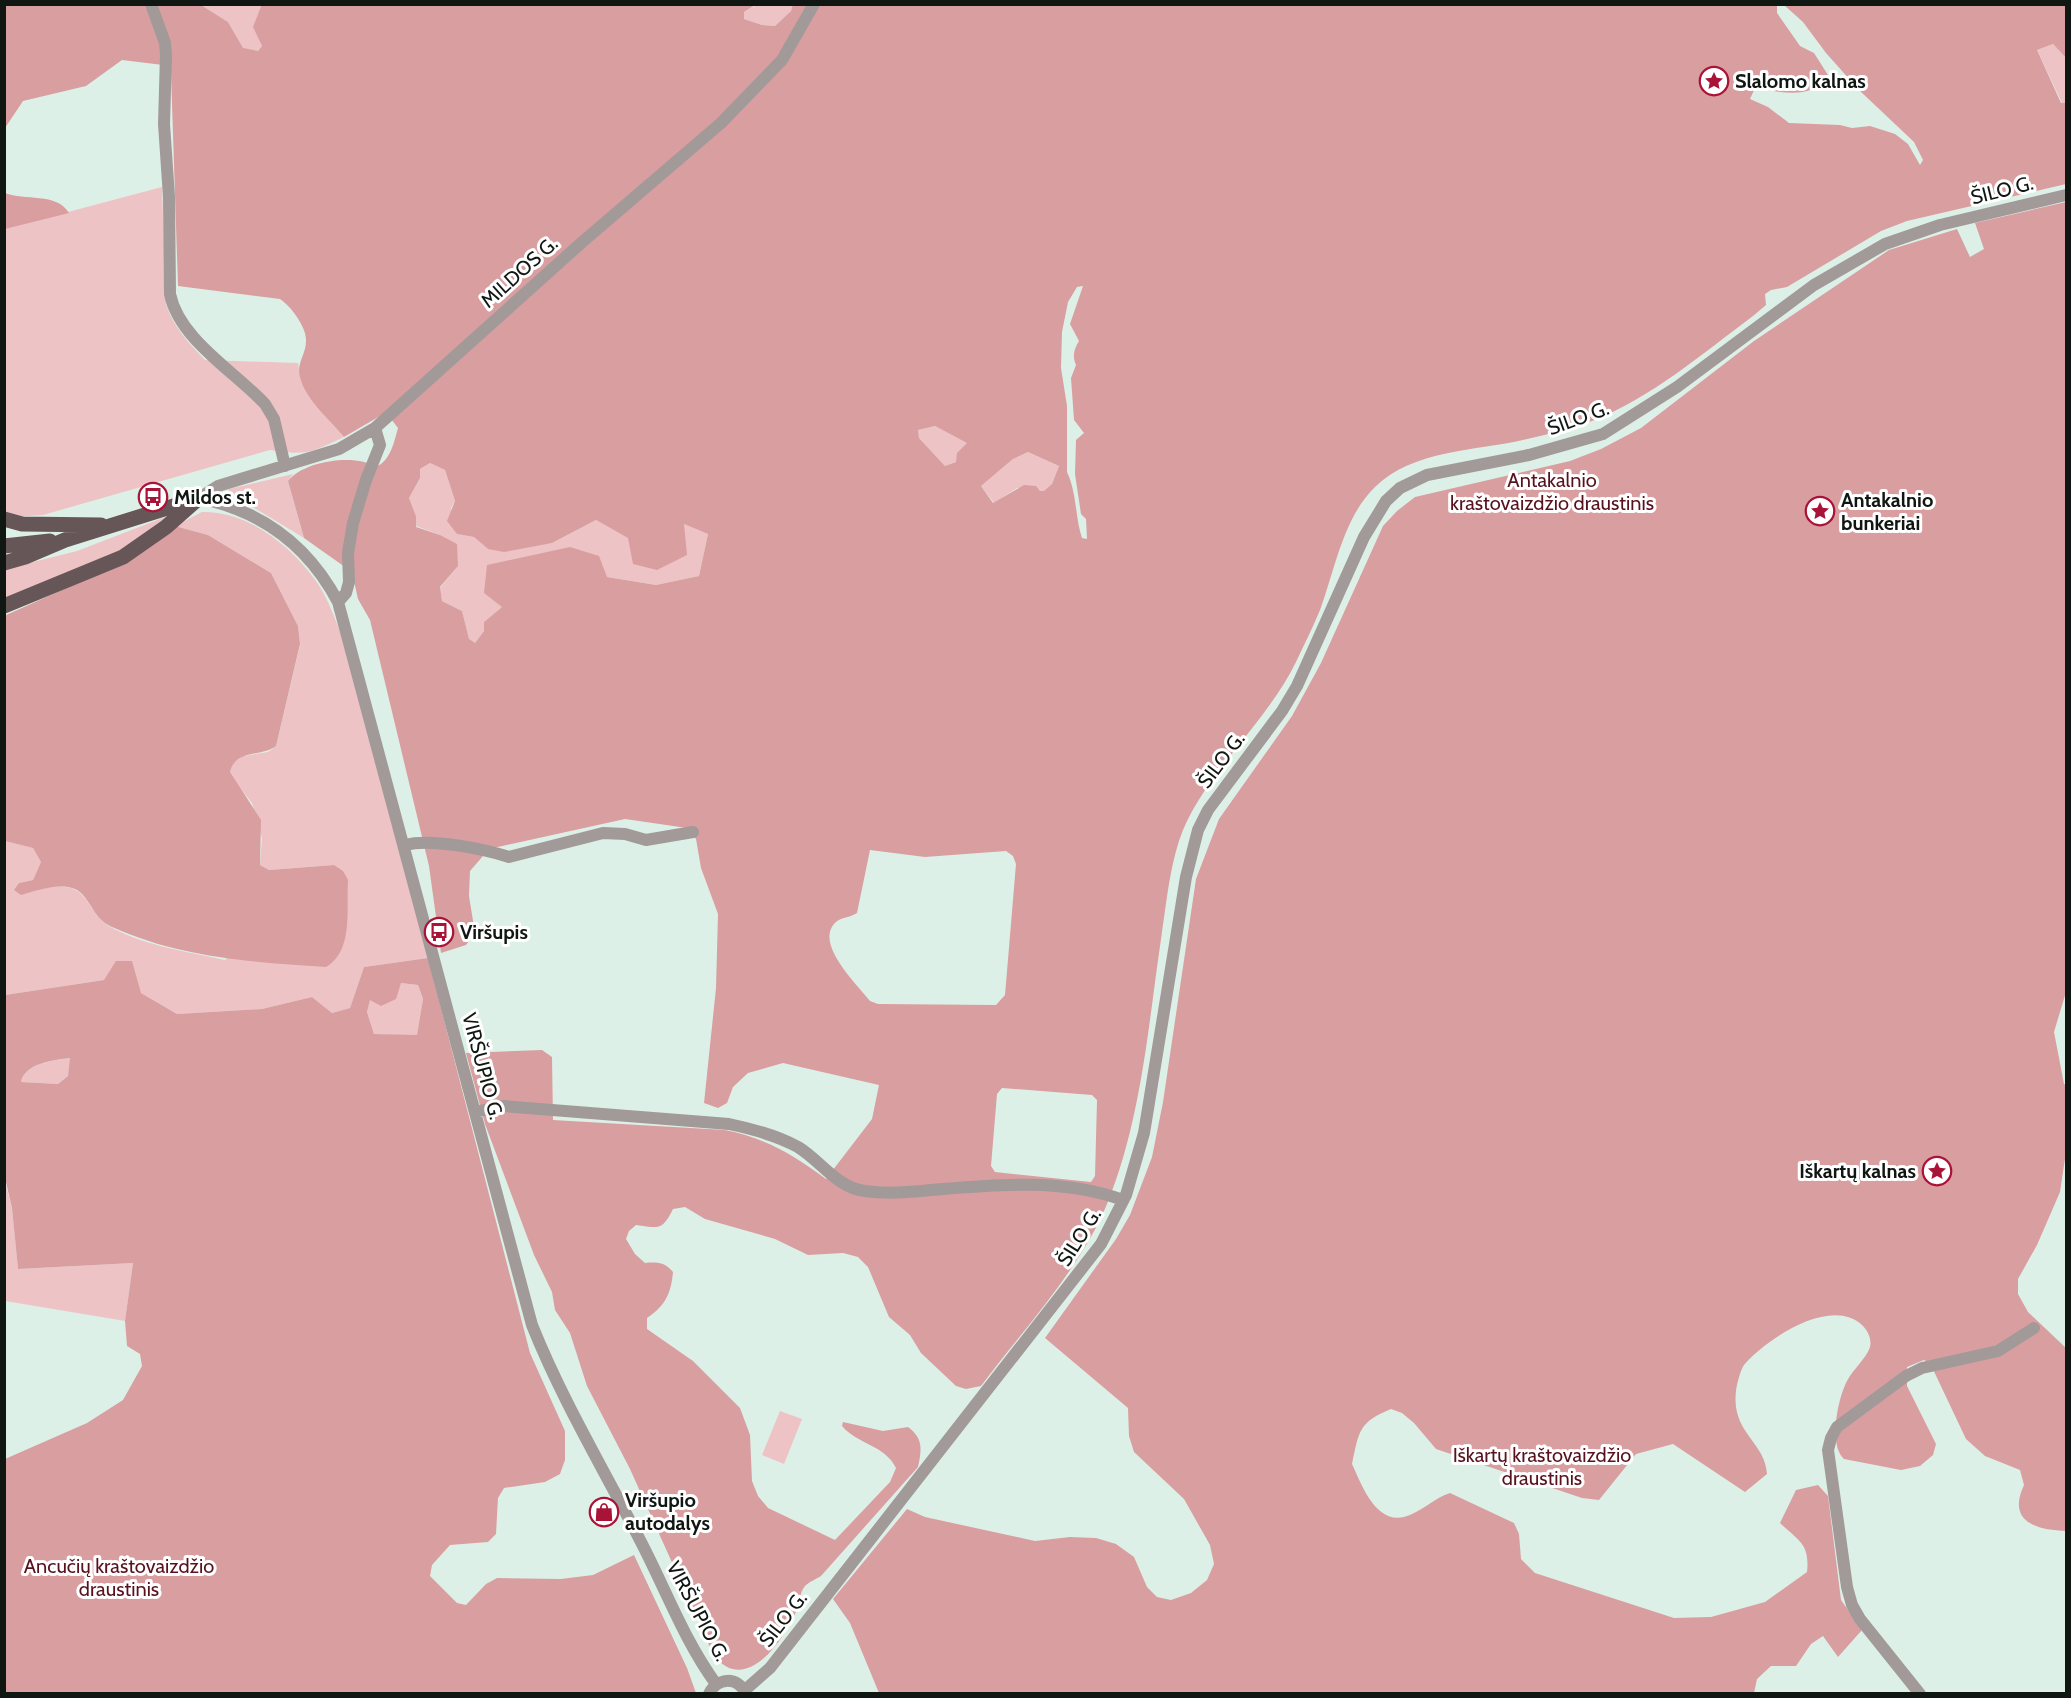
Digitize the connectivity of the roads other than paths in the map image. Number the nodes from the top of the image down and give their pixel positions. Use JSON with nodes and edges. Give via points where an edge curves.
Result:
{"nodes":[{"id":1,"x":151,"y":4,"type":"edge"},
{"id":2,"x":814,"y":4,"type":"edge"},
{"id":3,"x":2067,"y":195,"type":"edge"},
{"id":4,"x":375,"y":428,"type":"junction"},
{"id":5,"x":285,"y":466,"type":"junction"},
{"id":6,"x":199,"y":498,"type":"junction"},
{"id":7,"x":4,"y":519,"type":"edge"},
{"id":8,"x":113,"y":526,"type":"junction"},
{"id":9,"x":65,"y":540,"type":"junction"},
{"id":10,"x":4,"y":546,"type":"edge"},
{"id":11,"x":4,"y":563,"type":"edge"},
{"id":12,"x":338,"y":602,"type":"junction"},
{"id":13,"x":4,"y":606,"type":"edge"},
{"id":14,"x":693,"y":832,"type":"dead end"},
{"id":15,"x":405,"y":845,"type":"junction"},
{"id":16,"x":476,"y":1112,"type":"junction"},
{"id":17,"x":1124,"y":1200,"type":"junction"},
{"id":18,"x":2034,"y":1328,"type":"dead end"},
{"id":19,"x":712,"y":1689,"type":"edge"},
{"id":20,"x":746,"y":1692,"type":"edge"},
{"id":21,"x":1920,"y":1694,"type":"edge"}],
"edges":[{"from":1,"to":5,"type":"street","via":[[166,56],[164,124],[172,307],[184,328],[265,404],[274,420]]},
{"from":2,"to":4,"type":"street","name":"MILDOS G.","via":[[782,60],[721,123]]},
{"from":3,"to":17,"type":"street","name":"ŠILO G.","via":[[1940,225],[1884,244],[1814,285],[1677,387],[1603,434],[1529,455],[1427,475],[1400,488],[1386,501],[1364,537],[1297,686],[1208,810],[1198,830],[1186,877],[1144,1133]]},
{"from":4,"to":5,"type":"street","name":"MILDOS G.","via":[[339,449]]},
{"from":4,"to":12,"type":"street","via":[[380,445],[354,523],[348,553],[349,582]]},
{"from":5,"to":6,"type":"street","name":"MILDOS G.","via":[[218,486]]},
{"from":6,"to":8,"type":"main road"},
{"from":6,"to":12,"type":"street","name":"VIRŠUPIO G.","via":[[233,506],[291,540],[316,566]]},
{"from":6,"to":13,"type":"main road","via":[[123,557]]},
{"from":7,"to":8,"type":"main road","via":[[22,524]]},
{"from":8,"to":9,"type":"main road"},
{"from":9,"to":10,"type":"main road"},
{"from":9,"to":11,"type":"main road"},
{"from":12,"to":15,"type":"street","name":"VIRŠUPIO G."},
{"from":14,"to":15,"type":"street","via":[[646,840],[603,833],[509,856],[421,842]]},
{"from":15,"to":16,"type":"street","name":"VIRŠUPIO G."},
{"from":16,"to":17,"type":"street","via":[[503,1106],[756,1129],[799,1148],[843,1184],[866,1191],[1006,1183],[1071,1187]]},
{"from":16,"to":19,"type":"street","name":"VIRŠUPIO G.","via":[[540,1345]]},
{"from":17,"to":20,"type":"street","name":"ŠILO G.","via":[[1085,1268],[770,1668]]},
{"from":18,"to":21,"type":"street","via":[[1998,1351],[1922,1368],[1906,1376],[1837,1427],[1831,1438],[1828,1450],[1852,1605]]},
{"from":19,"to":20,"type":"street","name":"VIRŠUPIO G.","via":[[732,1681]]}]}
